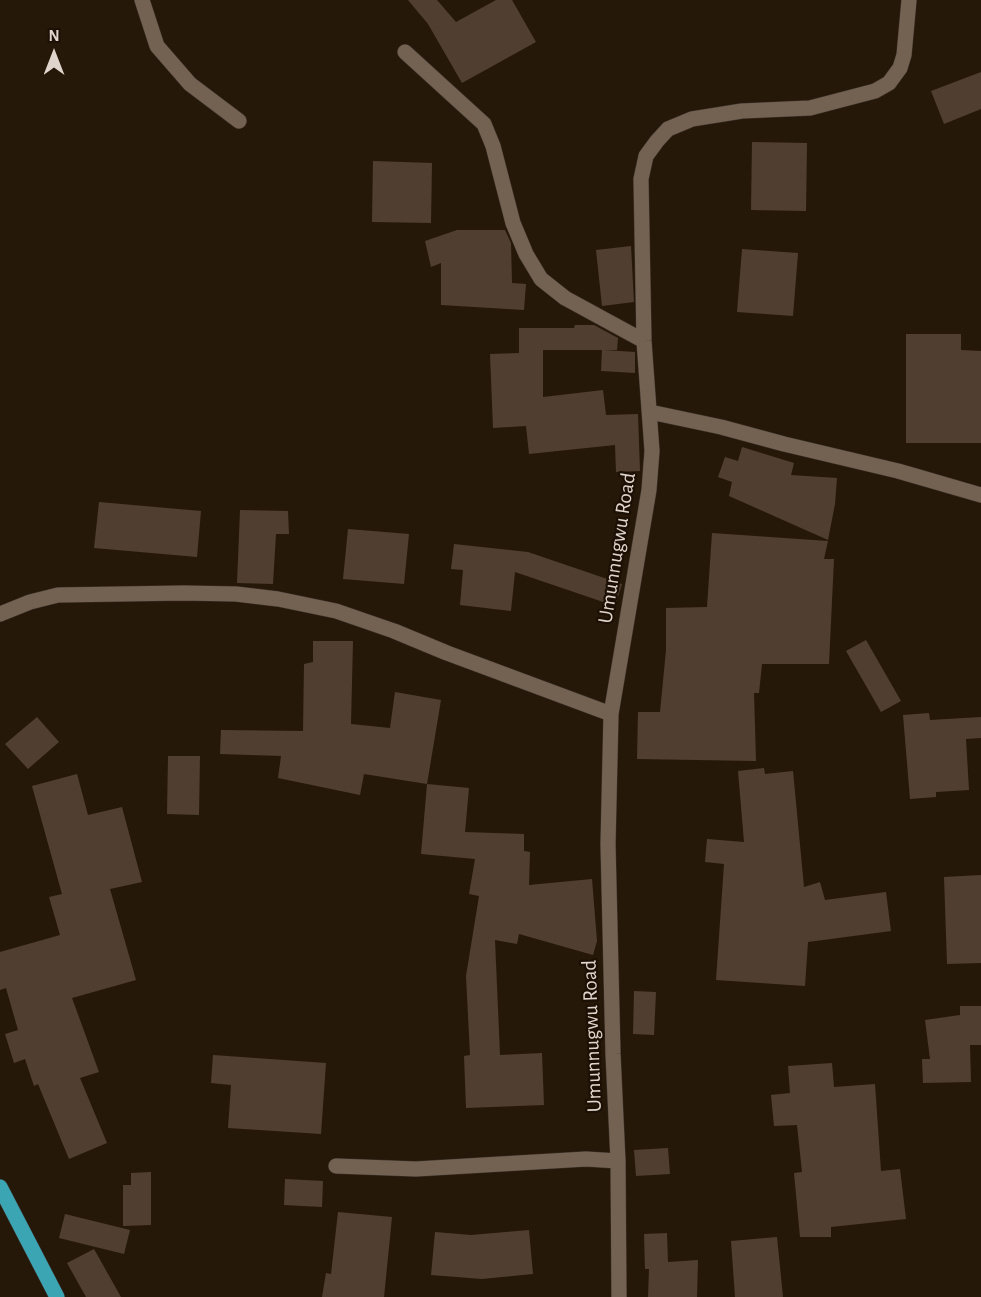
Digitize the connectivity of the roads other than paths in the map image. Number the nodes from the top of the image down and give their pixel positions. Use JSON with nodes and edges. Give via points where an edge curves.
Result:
{"nodes":[{"id":1,"x":142,"y":0,"type":"edge"},
{"id":2,"x":909,"y":0,"type":"edge"},
{"id":3,"x":405,"y":52,"type":"dead end"},
{"id":4,"x":239,"y":121,"type":"dead end"},
{"id":5,"x":644,"y":341,"type":"junction"},
{"id":6,"x":650,"y":412,"type":"junction"},
{"id":7,"x":981,"y":495,"type":"edge"},
{"id":8,"x":0,"y":614,"type":"edge"},
{"id":9,"x":611,"y":714,"type":"junction"},
{"id":10,"x":618,"y":1161,"type":"junction"},
{"id":11,"x":336,"y":1166,"type":"dead end"},
{"id":12,"x":0,"y":1187,"type":"edge"},
{"id":13,"x":57,"y":1297,"type":"edge"},
{"id":14,"x":619,"y":1297,"type":"edge"}],
"edges":[{"from":1,"to":4,"type":"street","via":[[157,46],[190,84]]},
{"from":2,"to":5,"type":"street","name":"Umunnugwu Road","via":[[904,56],[889,83],[874,91],[810,108],[742,111],[692,119],[668,129],[657,141],[646,156],[640,179]]},
{"from":3,"to":5,"type":"street","via":[[484,124],[494,146],[513,223],[541,279],[565,298]]},
{"from":5,"to":6,"type":"street","name":"Umunnugwu Road"},
{"from":6,"to":7,"type":"street","via":[[898,471]]},
{"from":6,"to":9,"type":"street","name":"Umunnugwu Road","via":[[649,490]]},
{"from":8,"to":9,"type":"street","via":[[58,595],[184,593],[278,599],[336,611],[394,631]]},
{"from":9,"to":10,"type":"street","name":"Umunnugwu Road","via":[[608,856]]},
{"from":10,"to":11,"type":"street","via":[[586,1159],[416,1168]]},
{"from":10,"to":14,"type":"street","name":"Umunnugwu Road"},
{"from":12,"to":13,"type":"main road"}]}
